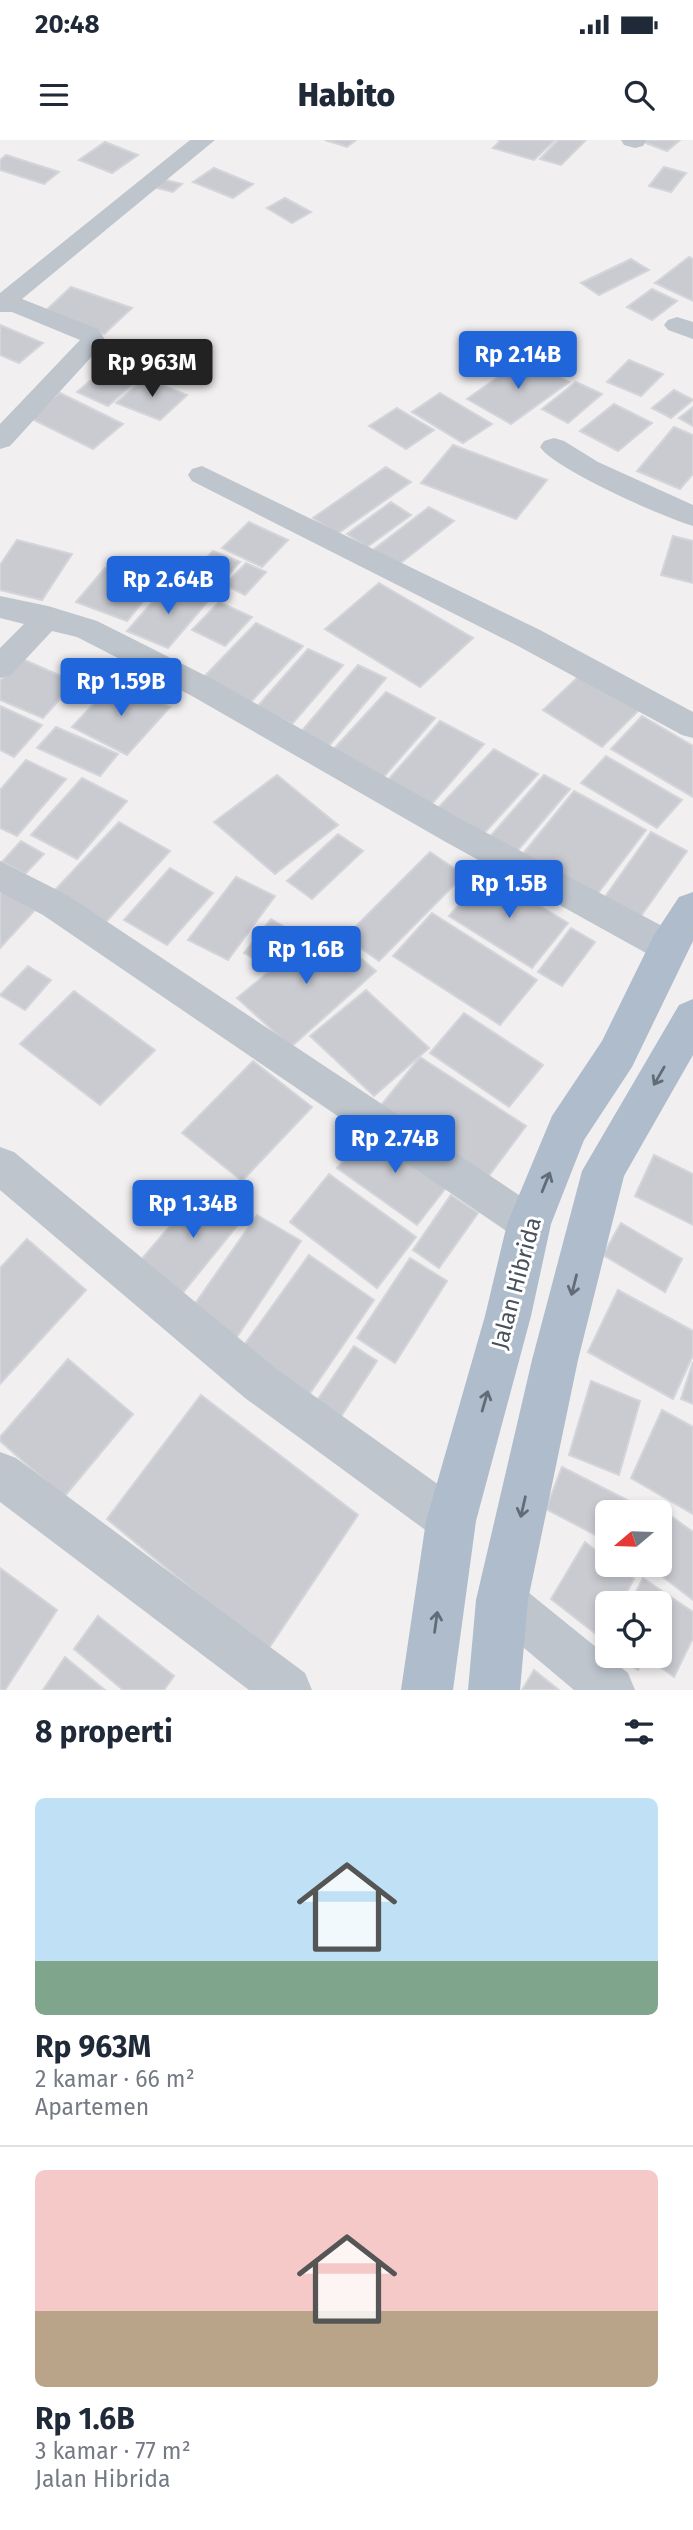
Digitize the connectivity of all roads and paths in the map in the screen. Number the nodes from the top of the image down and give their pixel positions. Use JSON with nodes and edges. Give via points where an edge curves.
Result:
{"nodes":[{"id":1,"x":204,"y":140,"type":"edge"},
{"id":2,"x":1,"y":303,"type":"edge"},
{"id":3,"x":0,"y":440,"type":"edge"},
{"id":4,"x":554,"y":447,"type":"dead end"},
{"id":5,"x":202,"y":475,"type":"dead end"},
{"id":6,"x":693,"y":516,"type":"edge"},
{"id":7,"x":0,"y":607,"type":"edge"},
{"id":8,"x":48,"y":617,"type":"junction"},
{"id":9,"x":0,"y":667,"type":"edge"},
{"id":10,"x":693,"y":726,"type":"edge"},
{"id":11,"x":0,"y":875,"type":"edge"},
{"id":12,"x":693,"y":908,"type":"edge"},
{"id":13,"x":668,"y":947,"type":"junction"},
{"id":14,"x":693,"y":1017,"type":"edge"},
{"id":15,"x":0,"y":1165,"type":"edge"},
{"id":16,"x":529,"y":1224,"type":"junction"},
{"id":17,"x":0,"y":1474,"type":"edge"},
{"id":18,"x":451,"y":1521,"type":"junction"},
{"id":19,"x":502,"y":1600,"type":"junction"},
{"id":20,"x":280,"y":1687,"type":"edge"},
{"id":21,"x":427,"y":1690,"type":"edge"},
{"id":22,"x":494,"y":1690,"type":"edge"},
{"id":23,"x":611,"y":1690,"type":"edge"}],
"edges":[{"from":1,"to":2,"type":"street"},
{"from":2,"to":3,"type":"street","via":[[89,334],[93,341]]},
{"from":4,"to":6,"type":"street","via":[[588,468]]},
{"from":5,"to":10,"type":"street","via":[[529,638]]},
{"from":7,"to":8,"type":"street"},
{"from":8,"to":9,"type":"street"},
{"from":8,"to":13,"type":"street","via":[[86,629],[203,688]]},
{"from":11,"to":16,"type":"street","via":[[55,905]]},
{"from":12,"to":13,"type":"main road","name":"Jalan Hibrida"},
{"from":16,"to":13,"type":"main road","name":"Jalan Hibrida","one_way":true,"via":[[567,1130],[617,1054]]},
{"from":14,"to":19,"type":"main road","one_way":true,"via":[[604,1171],[555,1360]]},
{"from":15,"to":18,"type":"street","via":[[260,1383]]},
{"from":18,"to":16,"type":"main road","name":"Jalan Hibrida","one_way":true},
{"from":17,"to":20,"type":"street"},
{"from":21,"to":18,"type":"main road","name":"Jalan Hibrida","one_way":true},
{"from":19,"to":22,"type":"main road"},
{"from":19,"to":23,"type":"street"}]}
